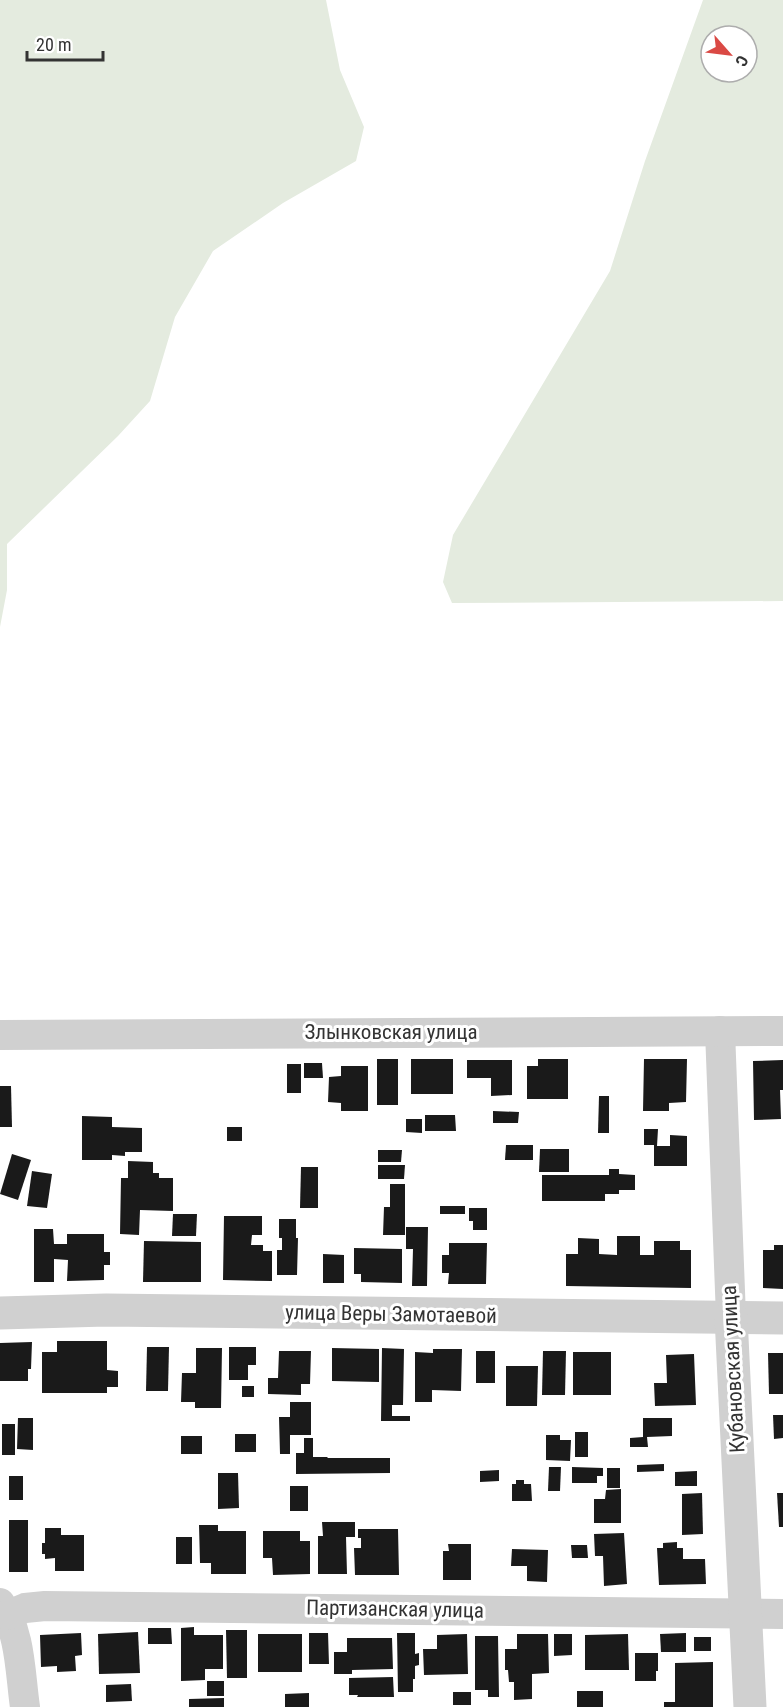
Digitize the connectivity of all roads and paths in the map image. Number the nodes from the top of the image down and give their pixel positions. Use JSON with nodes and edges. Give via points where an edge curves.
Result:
{"nodes":[{"id":1,"x":720,"y":1031,"type":"junction"},
{"id":2,"x":783,"y":1031,"type":"edge"},
{"id":3,"x":0,"y":1035,"type":"edge"},
{"id":4,"x":0,"y":1313,"type":"edge"},
{"id":5,"x":731,"y":1317,"type":"junction"},
{"id":6,"x":783,"y":1318,"type":"edge"},
{"id":7,"x":4,"y":1609,"type":"edge"},
{"id":8,"x":745,"y":1613,"type":"junction"},
{"id":9,"x":783,"y":1614,"type":"edge"},
{"id":10,"x":15,"y":1693,"type":"edge"},
{"id":11,"x":750,"y":1707,"type":"edge"}],
"edges":[{"from":1,"to":2,"type":"street","name":"Злынковская улица"},
{"from":1,"to":3,"type":"street","name":"Злынковская улица"},
{"from":1,"to":5,"type":"street","name":"Кубановская улица"},
{"from":4,"to":5,"type":"street","name":"улица Веры Замотаевой"},
{"from":5,"to":6,"type":"street","name":"улица Веры Замотаевой"},
{"from":5,"to":8,"type":"street","name":"Кубановская улица"},
{"from":7,"to":8,"type":"street","name":"Партизанская улица","via":[[45,1606]]},
{"from":7,"to":10,"type":"street","via":[[15,1636]]},
{"from":8,"to":9,"type":"street","name":"Партизанская улица"},
{"from":8,"to":11,"type":"street","name":"Кубановская улица"}]}
